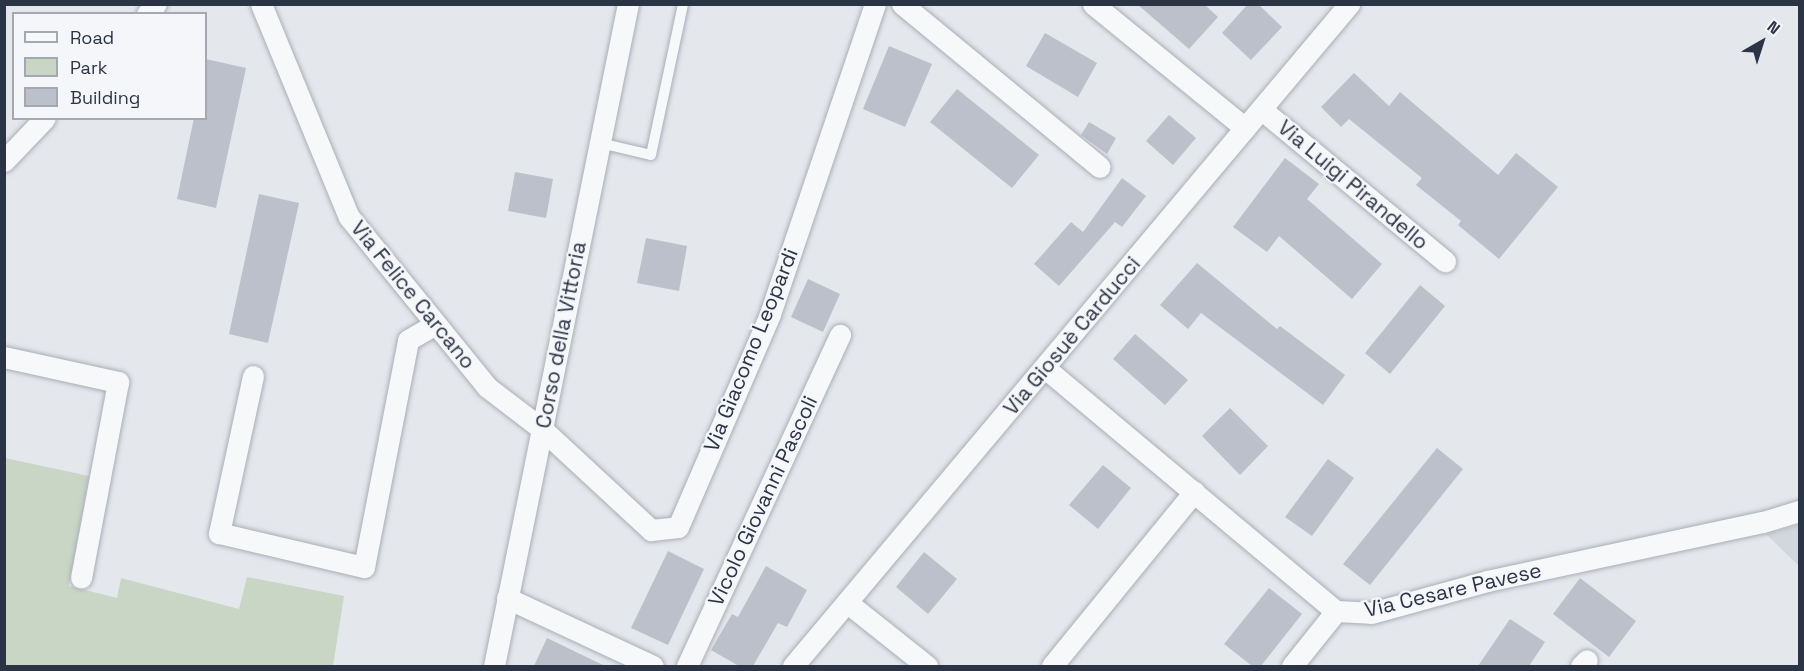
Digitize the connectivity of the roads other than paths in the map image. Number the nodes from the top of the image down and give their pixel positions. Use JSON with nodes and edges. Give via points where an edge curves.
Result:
{"nodes":[{"id":1,"x":261,"y":4,"type":"edge"},
{"id":2,"x":628,"y":4,"type":"edge"},
{"id":3,"x":683,"y":4,"type":"edge"},
{"id":4,"x":874,"y":4,"type":"edge"},
{"id":5,"x":902,"y":4,"type":"edge"},
{"id":6,"x":1093,"y":4,"type":"edge"},
{"id":7,"x":1350,"y":4,"type":"edge"},
{"id":8,"x":1261,"y":109,"type":"junction"},
{"id":9,"x":43,"y":120,"type":"edge"},
{"id":10,"x":1245,"y":129,"type":"junction"},
{"id":11,"x":600,"y":142,"type":"junction"},
{"id":12,"x":4,"y":161,"type":"edge"},
{"id":13,"x":1100,"y":167,"type":"dead end"},
{"id":14,"x":1445,"y":261,"type":"dead end"},
{"id":15,"x":436,"y":324,"type":"junction"},
{"id":16,"x":840,"y":335,"type":"dead end"},
{"id":17,"x":4,"y":357,"type":"edge"},
{"id":18,"x":1045,"y":368,"type":"junction"},
{"id":19,"x":253,"y":376,"type":"dead end"},
{"id":20,"x":542,"y":429,"type":"junction"},
{"id":21,"x":1194,"y":492,"type":"junction"},
{"id":22,"x":1800,"y":511,"type":"edge"},
{"id":23,"x":81,"y":578,"type":"dead end"},
{"id":24,"x":507,"y":598,"type":"junction"},
{"id":25,"x":849,"y":604,"type":"junction"},
{"id":26,"x":1336,"y":611,"type":"junction"},
{"id":27,"x":494,"y":666,"type":"edge"},
{"id":28,"x":653,"y":666,"type":"edge"},
{"id":29,"x":687,"y":666,"type":"edge"},
{"id":30,"x":793,"y":666,"type":"edge"},
{"id":31,"x":927,"y":666,"type":"edge"},
{"id":32,"x":1052,"y":666,"type":"edge"},
{"id":33,"x":1292,"y":666,"type":"edge"}],
"edges":[{"from":1,"to":15,"type":"street","name":"Via Felice Carcano","via":[[349,216]]},
{"from":2,"to":11,"type":"street","name":"Corso della Vittoria"},
{"from":3,"to":11,"type":"lane","via":[[651,155]]},
{"from":4,"to":20,"type":"street","name":"Via Giacomo Leopardi","via":[[770,314],[678,527],[651,530]]},
{"from":5,"to":13,"type":"street"},
{"from":6,"to":10,"type":"street"},
{"from":7,"to":8,"type":"street","name":"Via Giosuè Carducci"},
{"from":8,"to":10,"type":"street","name":"Via Giosuè Carducci"},
{"from":8,"to":14,"type":"street","name":"Via Luigi Pirandello"},
{"from":9,"to":12,"type":"street"},
{"from":10,"to":18,"type":"street","name":"Via Giosuè Carducci"},
{"from":11,"to":20,"type":"street","name":"Corso della Vittoria"},
{"from":15,"to":19,"type":"street","via":[[408,340],[364,567],[219,533]]},
{"from":15,"to":20,"type":"street","name":"Via Felice Carcano","via":[[487,387]]},
{"from":16,"to":29,"type":"street","name":"Vicolo Giovanni Pascoli"},
{"from":17,"to":23,"type":"street","via":[[118,382]]},
{"from":18,"to":21,"type":"street","name":"Via Cesare Pavese"},
{"from":18,"to":25,"type":"street","name":"Via Giosuè Carducci"},
{"from":20,"to":24,"type":"street","name":"Corso della Vittoria"},
{"from":21,"to":26,"type":"street","name":"Via Cesare Pavese"},
{"from":21,"to":32,"type":"street"},
{"from":22,"to":26,"type":"street","name":"Via Cesare Pavese","via":[[1487,581],[1371,613]]},
{"from":24,"to":27,"type":"street","name":"Corso della Vittoria"},
{"from":24,"to":28,"type":"street"},
{"from":25,"to":30,"type":"street","name":"Via Giosuè Carducci"},
{"from":25,"to":31,"type":"street"},
{"from":26,"to":33,"type":"street"}]}
